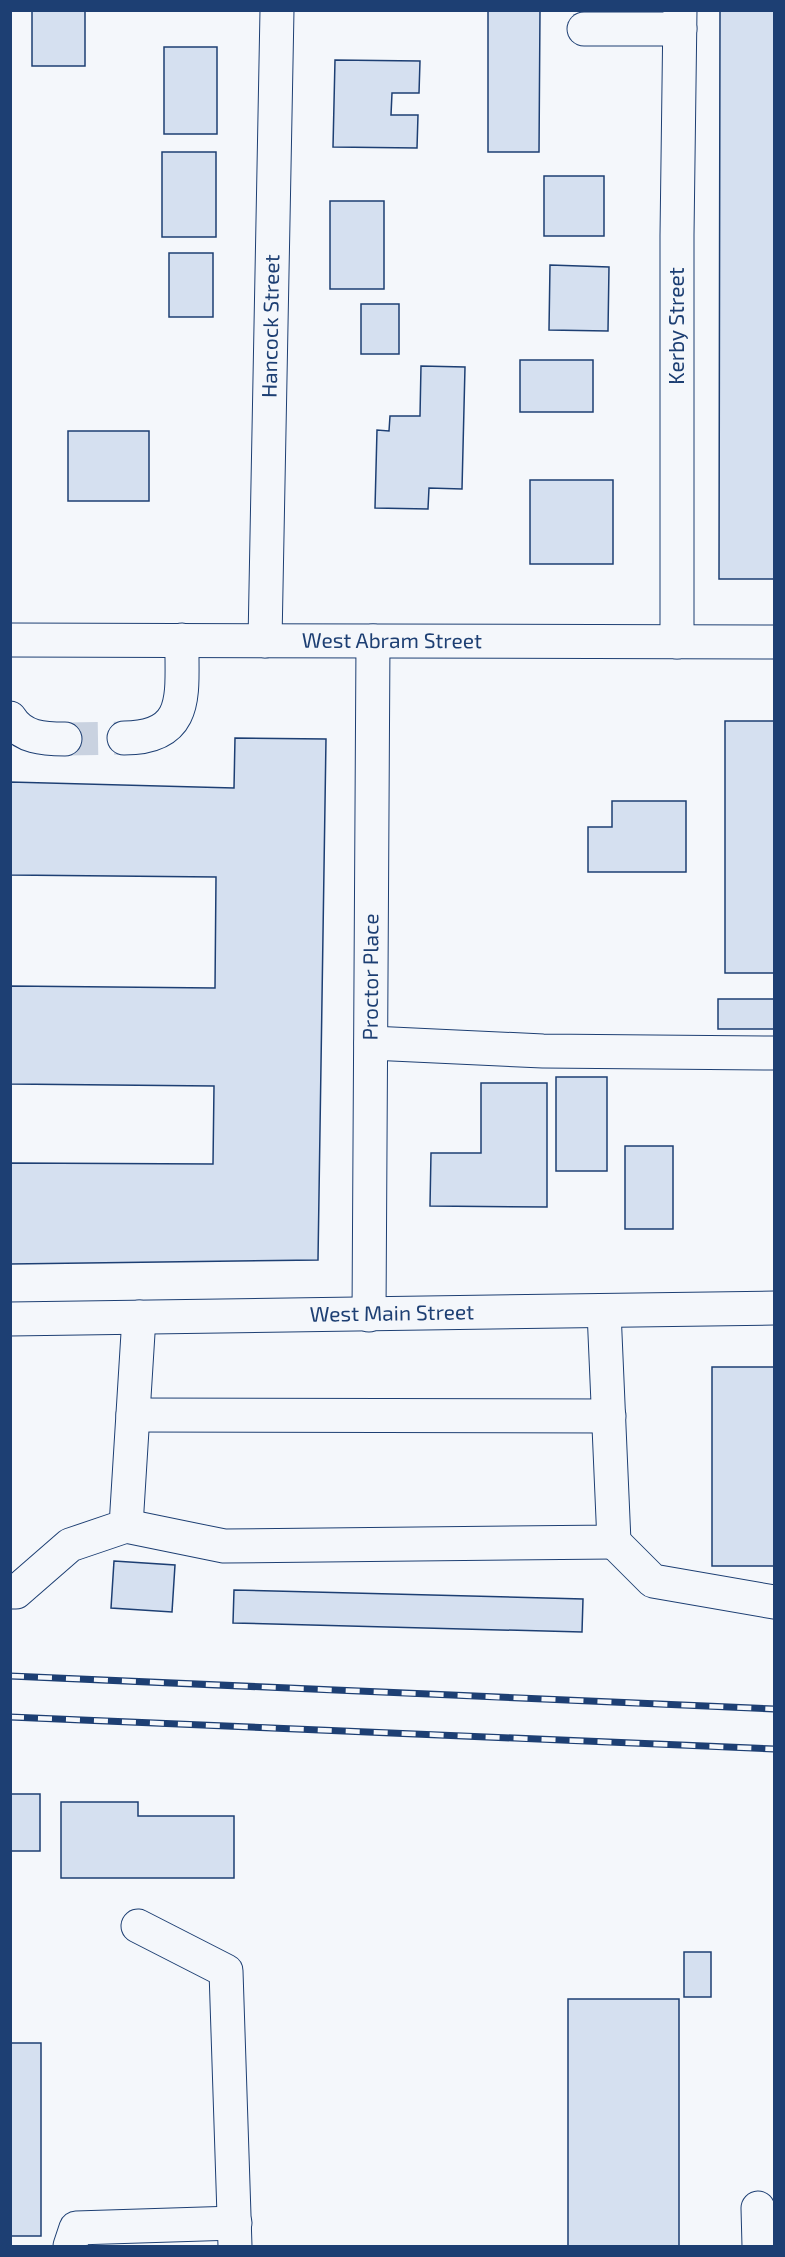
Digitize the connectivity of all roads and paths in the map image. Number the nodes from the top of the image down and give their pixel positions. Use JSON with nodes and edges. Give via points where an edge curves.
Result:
{"nodes":[{"id":1,"x":277,"y":10,"type":"edge"},
{"id":2,"x":680,"y":20,"type":"edge"},
{"id":3,"x":584,"y":29,"type":"dead end"},
{"id":4,"x":10,"y":640,"type":"edge"},
{"id":5,"x":182,"y":640,"type":"junction"},
{"id":6,"x":265,"y":641,"type":"junction"},
{"id":7,"x":373,"y":641,"type":"junction"},
{"id":8,"x":677,"y":642,"type":"junction"},
{"id":9,"x":774,"y":642,"type":"edge"},
{"id":10,"x":10,"y":718,"type":"edge"},
{"id":11,"x":124,"y":738,"type":"tunnel mouth"},
{"id":12,"x":65,"y":739,"type":"tunnel mouth"},
{"id":13,"x":371,"y":1042,"type":"junction"},
{"id":14,"x":774,"y":1053,"type":"edge"},
{"id":15,"x":774,"y":1308,"type":"edge"},
{"id":16,"x":604,"y":1311,"type":"junction"},
{"id":17,"x":369,"y":1315,"type":"junction"},
{"id":18,"x":139,"y":1317,"type":"junction"},
{"id":19,"x":10,"y":1319,"type":"edge"},
{"id":20,"x":133,"y":1415,"type":"junction"},
{"id":21,"x":609,"y":1416,"type":"junction"},
{"id":22,"x":126,"y":1526,"type":"junction"},
{"id":23,"x":614,"y":1542,"type":"junction"},
{"id":24,"x":10,"y":1592,"type":"edge"},
{"id":25,"x":774,"y":1602,"type":"edge"},
{"id":26,"x":138,"y":1926,"type":"dead end"},
{"id":27,"x":758,"y":2208,"type":"dead end"},
{"id":28,"x":235,"y":2235,"type":"edge"},
{"id":29,"x":70,"y":2247,"type":"edge"},
{"id":30,"x":759,"y":2247,"type":"edge"}],
"edges":[{"from":1,"to":6,"type":"street","name":"Hancock Street"},
{"from":2,"to":3,"type":"street"},
{"from":2,"to":8,"type":"street","name":"Kerby Street"},
{"from":4,"to":5,"type":"street","name":"West Abram Street"},
{"from":5,"to":6,"type":"street","name":"West Abram Street"},
{"from":5,"to":11,"type":"street","via":[[180,706],[157,735]]},
{"from":6,"to":7,"type":"street","name":"West Abram Street"},
{"from":7,"to":8,"type":"street","name":"West Abram Street"},
{"from":7,"to":13,"type":"street","name":"Proctor Place"},
{"from":8,"to":9,"type":"street","name":"West Abram Street"},
{"from":10,"to":12,"type":"street","via":[[33,737]]},
{"from":13,"to":14,"type":"street","via":[[543,1051]]},
{"from":13,"to":17,"type":"street","name":"Proctor Place"},
{"from":15,"to":16,"type":"street","name":"West Main Street"},
{"from":16,"to":17,"type":"street","name":"West Main Street"},
{"from":16,"to":21,"type":"street"},
{"from":17,"to":18,"type":"street","name":"West Main Street"},
{"from":18,"to":19,"type":"street","name":"West Main Street"},
{"from":18,"to":20,"type":"street"},
{"from":20,"to":21,"type":"street"},
{"from":20,"to":22,"type":"street"},
{"from":21,"to":23,"type":"street"},
{"from":22,"to":23,"type":"street","via":[[224,1546]]},
{"from":22,"to":24,"type":"street","via":[[70,1545],[16,1592]]},
{"from":23,"to":25,"type":"street","via":[[653,1581]]},
{"from":26,"to":28,"type":"street","via":[[226,1971]]},
{"from":27,"to":30,"type":"street"},
{"from":28,"to":29,"type":"street","via":[[76,2228]]}]}
